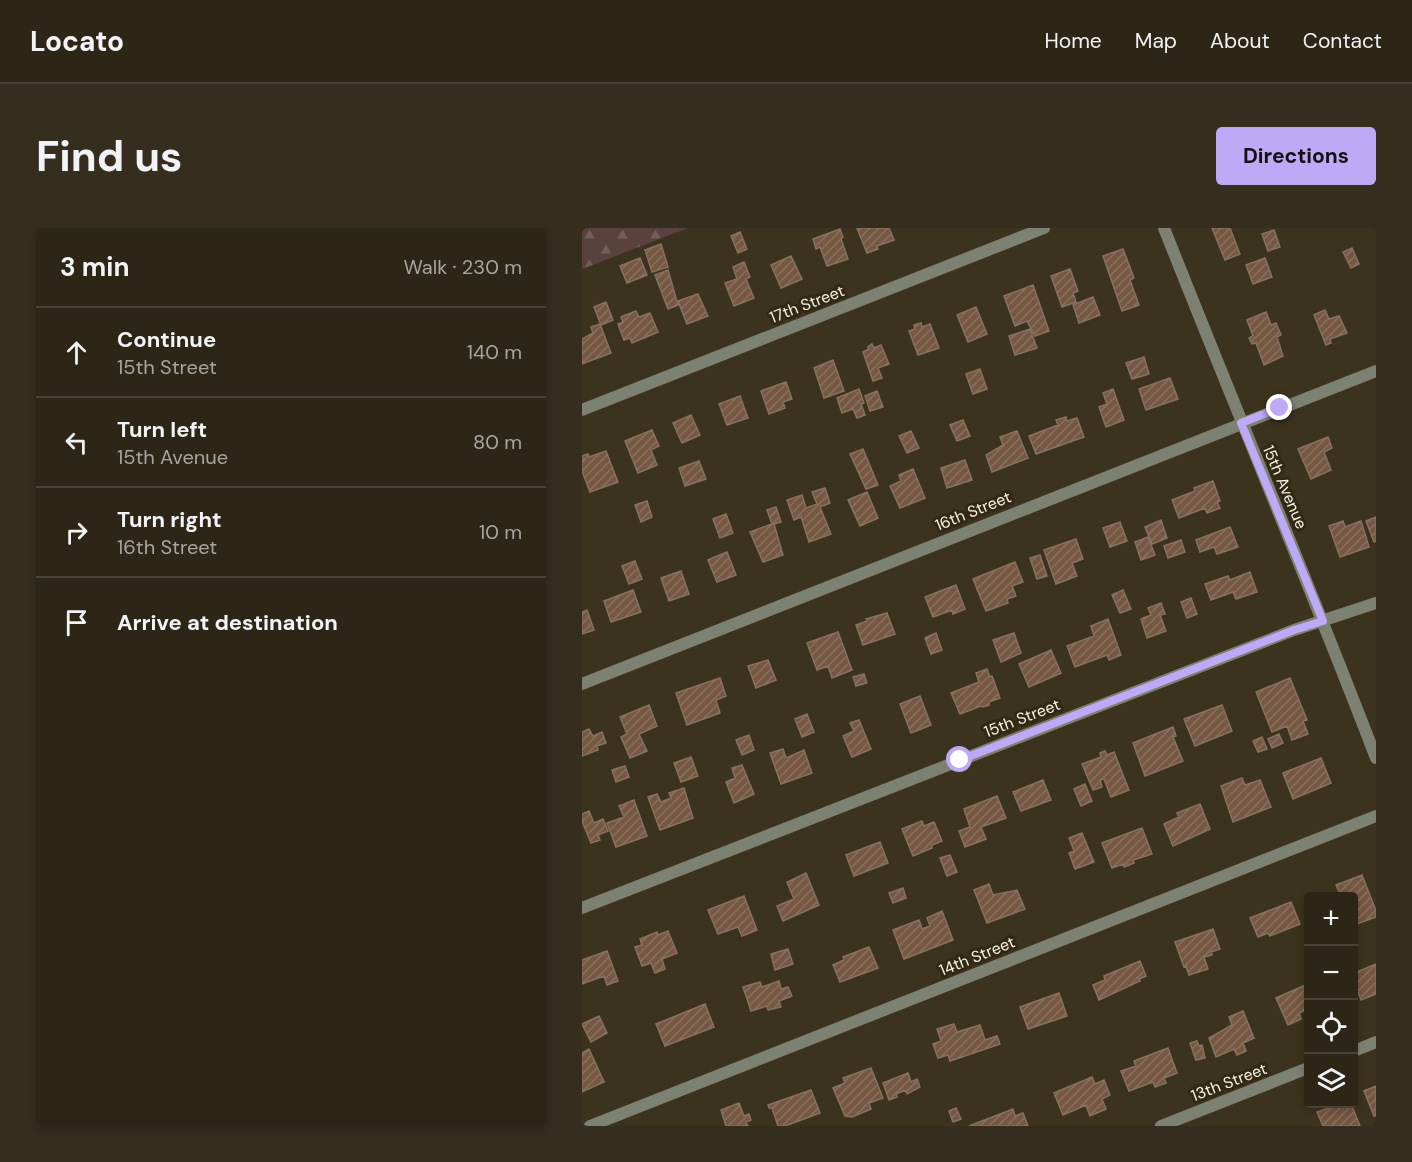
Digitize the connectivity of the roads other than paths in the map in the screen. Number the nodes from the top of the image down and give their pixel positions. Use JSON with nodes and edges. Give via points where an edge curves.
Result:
{"nodes":[{"id":1,"x":1044,"y":228,"type":"edge"},
{"id":2,"x":1164,"y":228,"type":"edge"},
{"id":3,"x":1376,"y":371,"type":"edge"},
{"id":4,"x":582,"y":410,"type":"edge"},
{"id":5,"x":1241,"y":423,"type":"junction"},
{"id":6,"x":1376,"y":603,"type":"edge"},
{"id":7,"x":1323,"y":621,"type":"junction"},
{"id":8,"x":582,"y":684,"type":"edge"},
{"id":9,"x":1376,"y":758,"type":"edge"},
{"id":10,"x":1376,"y":816,"type":"edge"},
{"id":11,"x":582,"y":908,"type":"edge"},
{"id":12,"x":1376,"y":1042,"type":"edge"},
{"id":13,"x":1358,"y":1049,"type":"edge"},
{"id":14,"x":1304,"y":1070,"type":"edge"},
{"id":15,"x":590,"y":1126,"type":"edge"},
{"id":16,"x":1161,"y":1126,"type":"edge"}],
"edges":[{"from":1,"to":4,"type":"street","name":"17th Street"},
{"from":2,"to":5,"type":"street","name":"15th Avenue"},
{"from":3,"to":5,"type":"street","name":"16th Street"},
{"from":5,"to":7,"type":"street","name":"15th Avenue"},
{"from":5,"to":8,"type":"street","name":"16th Street"},
{"from":6,"to":7,"type":"street","name":"15th Street"},
{"from":7,"to":9,"type":"street","name":"15th Avenue"},
{"from":7,"to":11,"type":"street","name":"15th Street"},
{"from":10,"to":15,"type":"street","name":"14th Street"},
{"from":12,"to":13,"type":"street"},
{"from":14,"to":16,"type":"street","name":"13th Street"}]}
